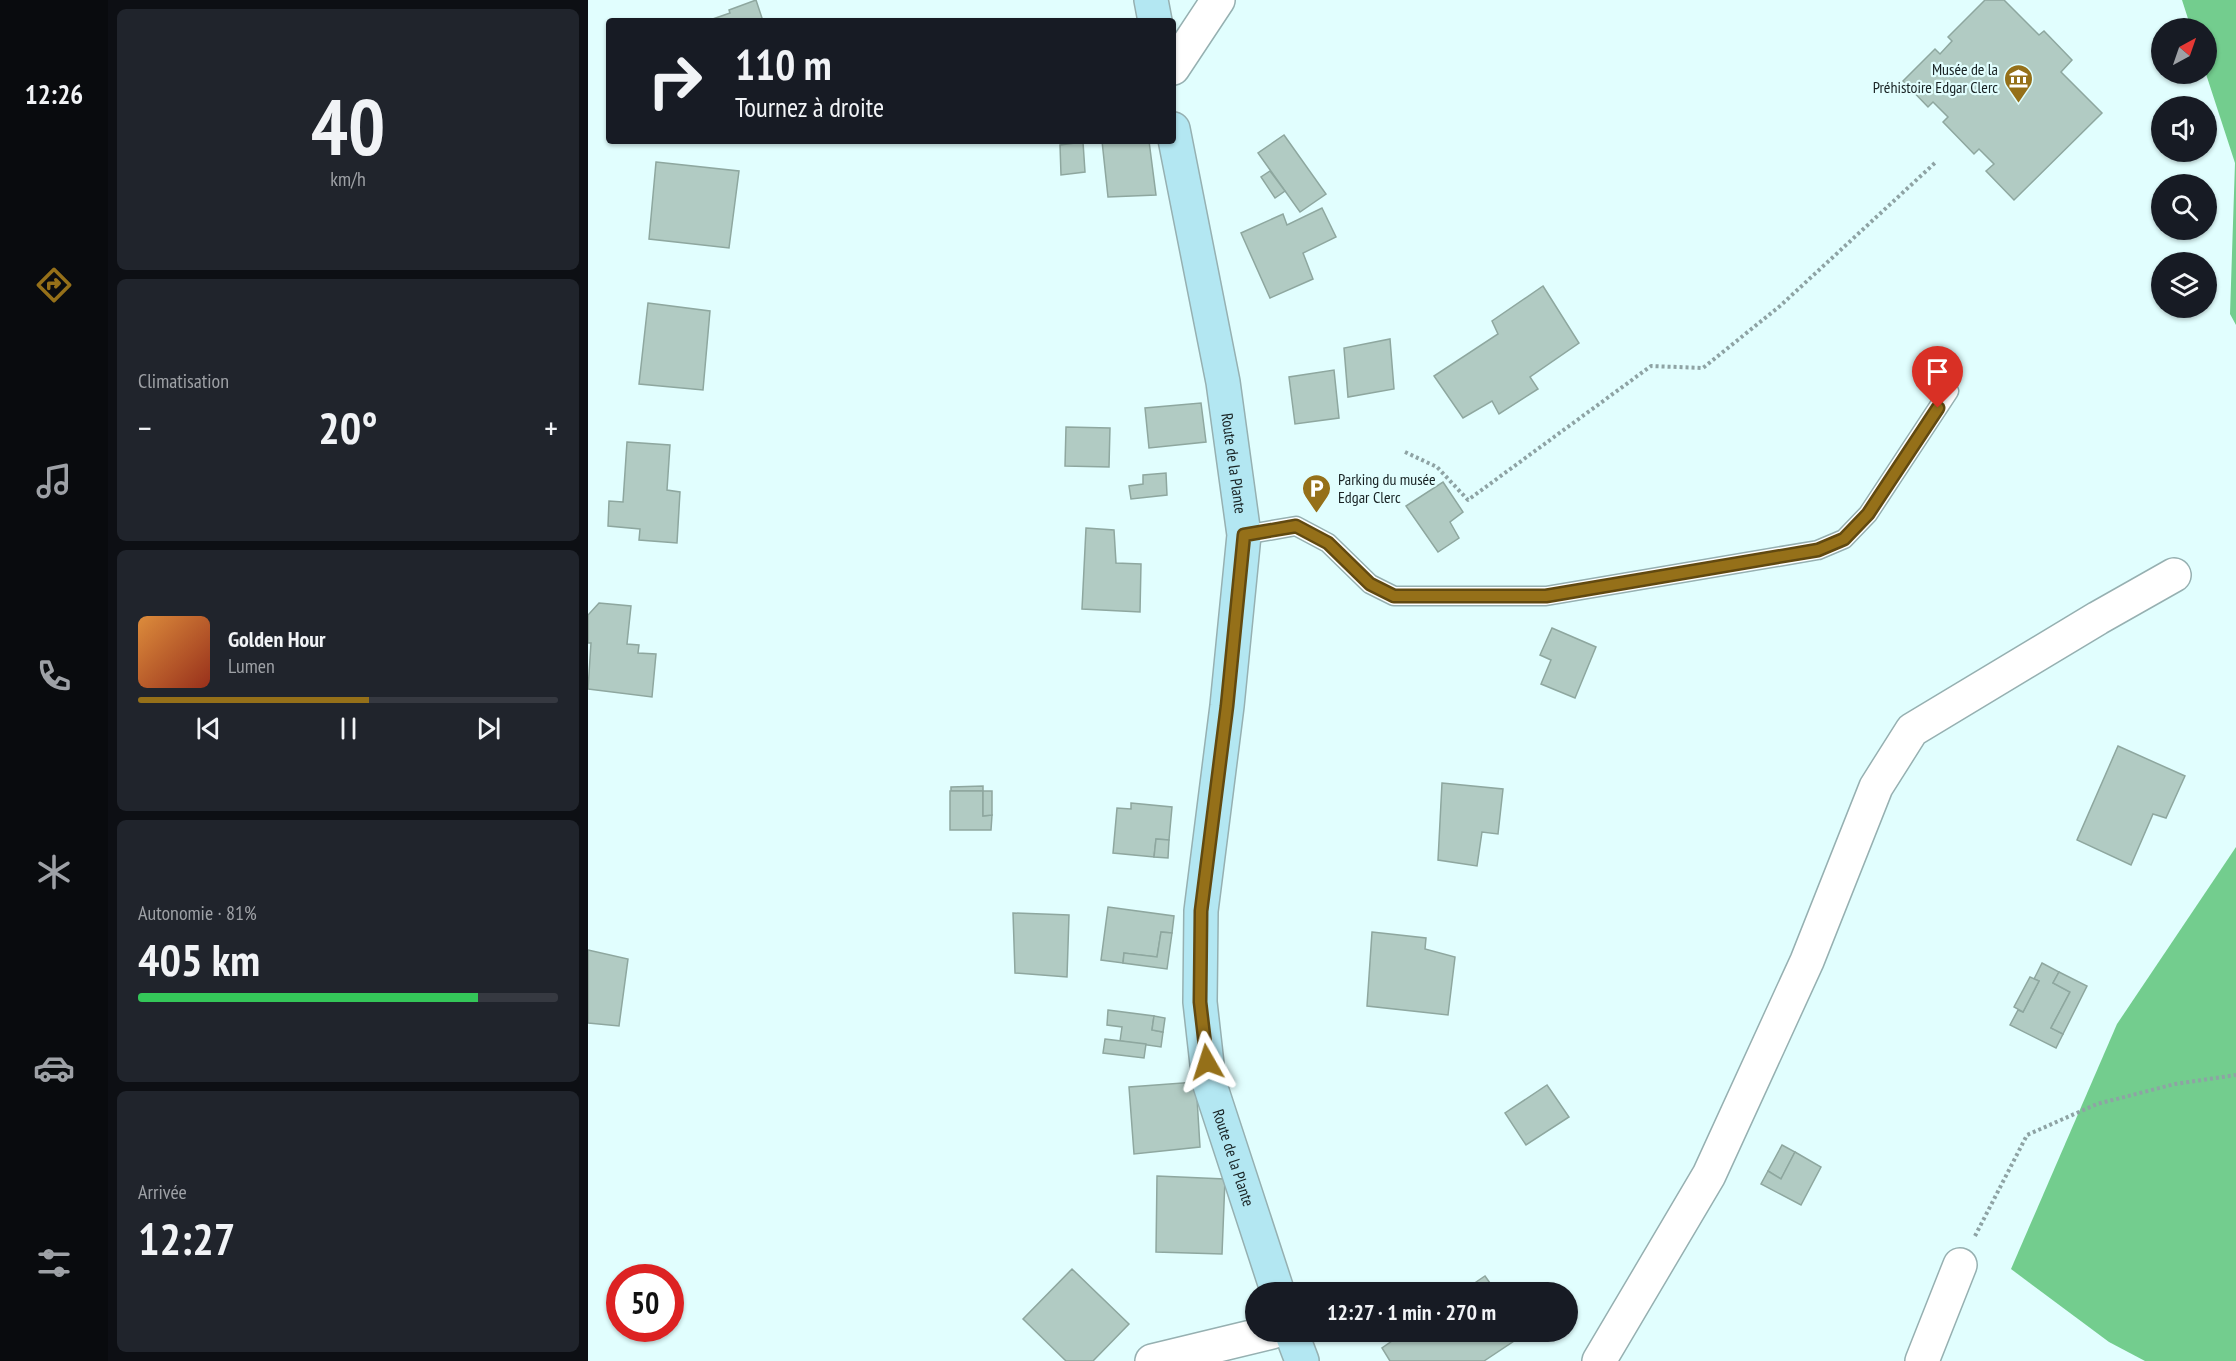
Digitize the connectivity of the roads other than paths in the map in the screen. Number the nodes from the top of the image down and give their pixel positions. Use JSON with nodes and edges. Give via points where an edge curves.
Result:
{"nodes":[{"id":1,"x":1151,"y":0,"type":"edge"},
{"id":2,"x":1218,"y":0,"type":"edge"},
{"id":3,"x":1154,"y":18,"type":"edge"},
{"id":4,"x":1176,"y":63,"type":"edge"},
{"id":5,"x":1176,"y":144,"type":"edge"},
{"id":6,"x":1949,"y":391,"type":"dead end"},
{"id":7,"x":1244,"y":535,"type":"junction"},
{"id":8,"x":2174,"y":575,"type":"dead end"},
{"id":9,"x":1960,"y":1265,"type":"road end"},
{"id":10,"x":1274,"y":1282,"type":"edge"},
{"id":11,"x":1245,"y":1339,"type":"edge"},
{"id":12,"x":1295,"y":1342,"type":"edge"},
{"id":13,"x":1152,"y":1361,"type":"edge"},
{"id":14,"x":1302,"y":1361,"type":"edge"},
{"id":15,"x":1599,"y":1361,"type":"edge"},
{"id":16,"x":1922,"y":1361,"type":"edge"}],
"edges":[{"from":1,"to":3,"type":"main road"},
{"from":2,"to":4,"type":"street"},
{"from":5,"to":7,"type":"main road","name":"Route de la Plante","via":[[1222,382]]},
{"from":6,"to":7,"type":"lane","via":[[1868,514],[1844,539],[1818,550],[1546,596],[1394,596],[1370,584],[1328,543],[1296,526]]},
{"from":7,"to":10,"type":"main road","name":"Route de la Plante","via":[[1201,911],[1200,1002],[1209,1082]]},
{"from":8,"to":15,"type":"street","via":[[1912,730],[1876,787],[1807,961],[1709,1175]]},
{"from":9,"to":16,"type":"street"},
{"from":11,"to":13,"type":"street"},
{"from":12,"to":14,"type":"main road"}]}
